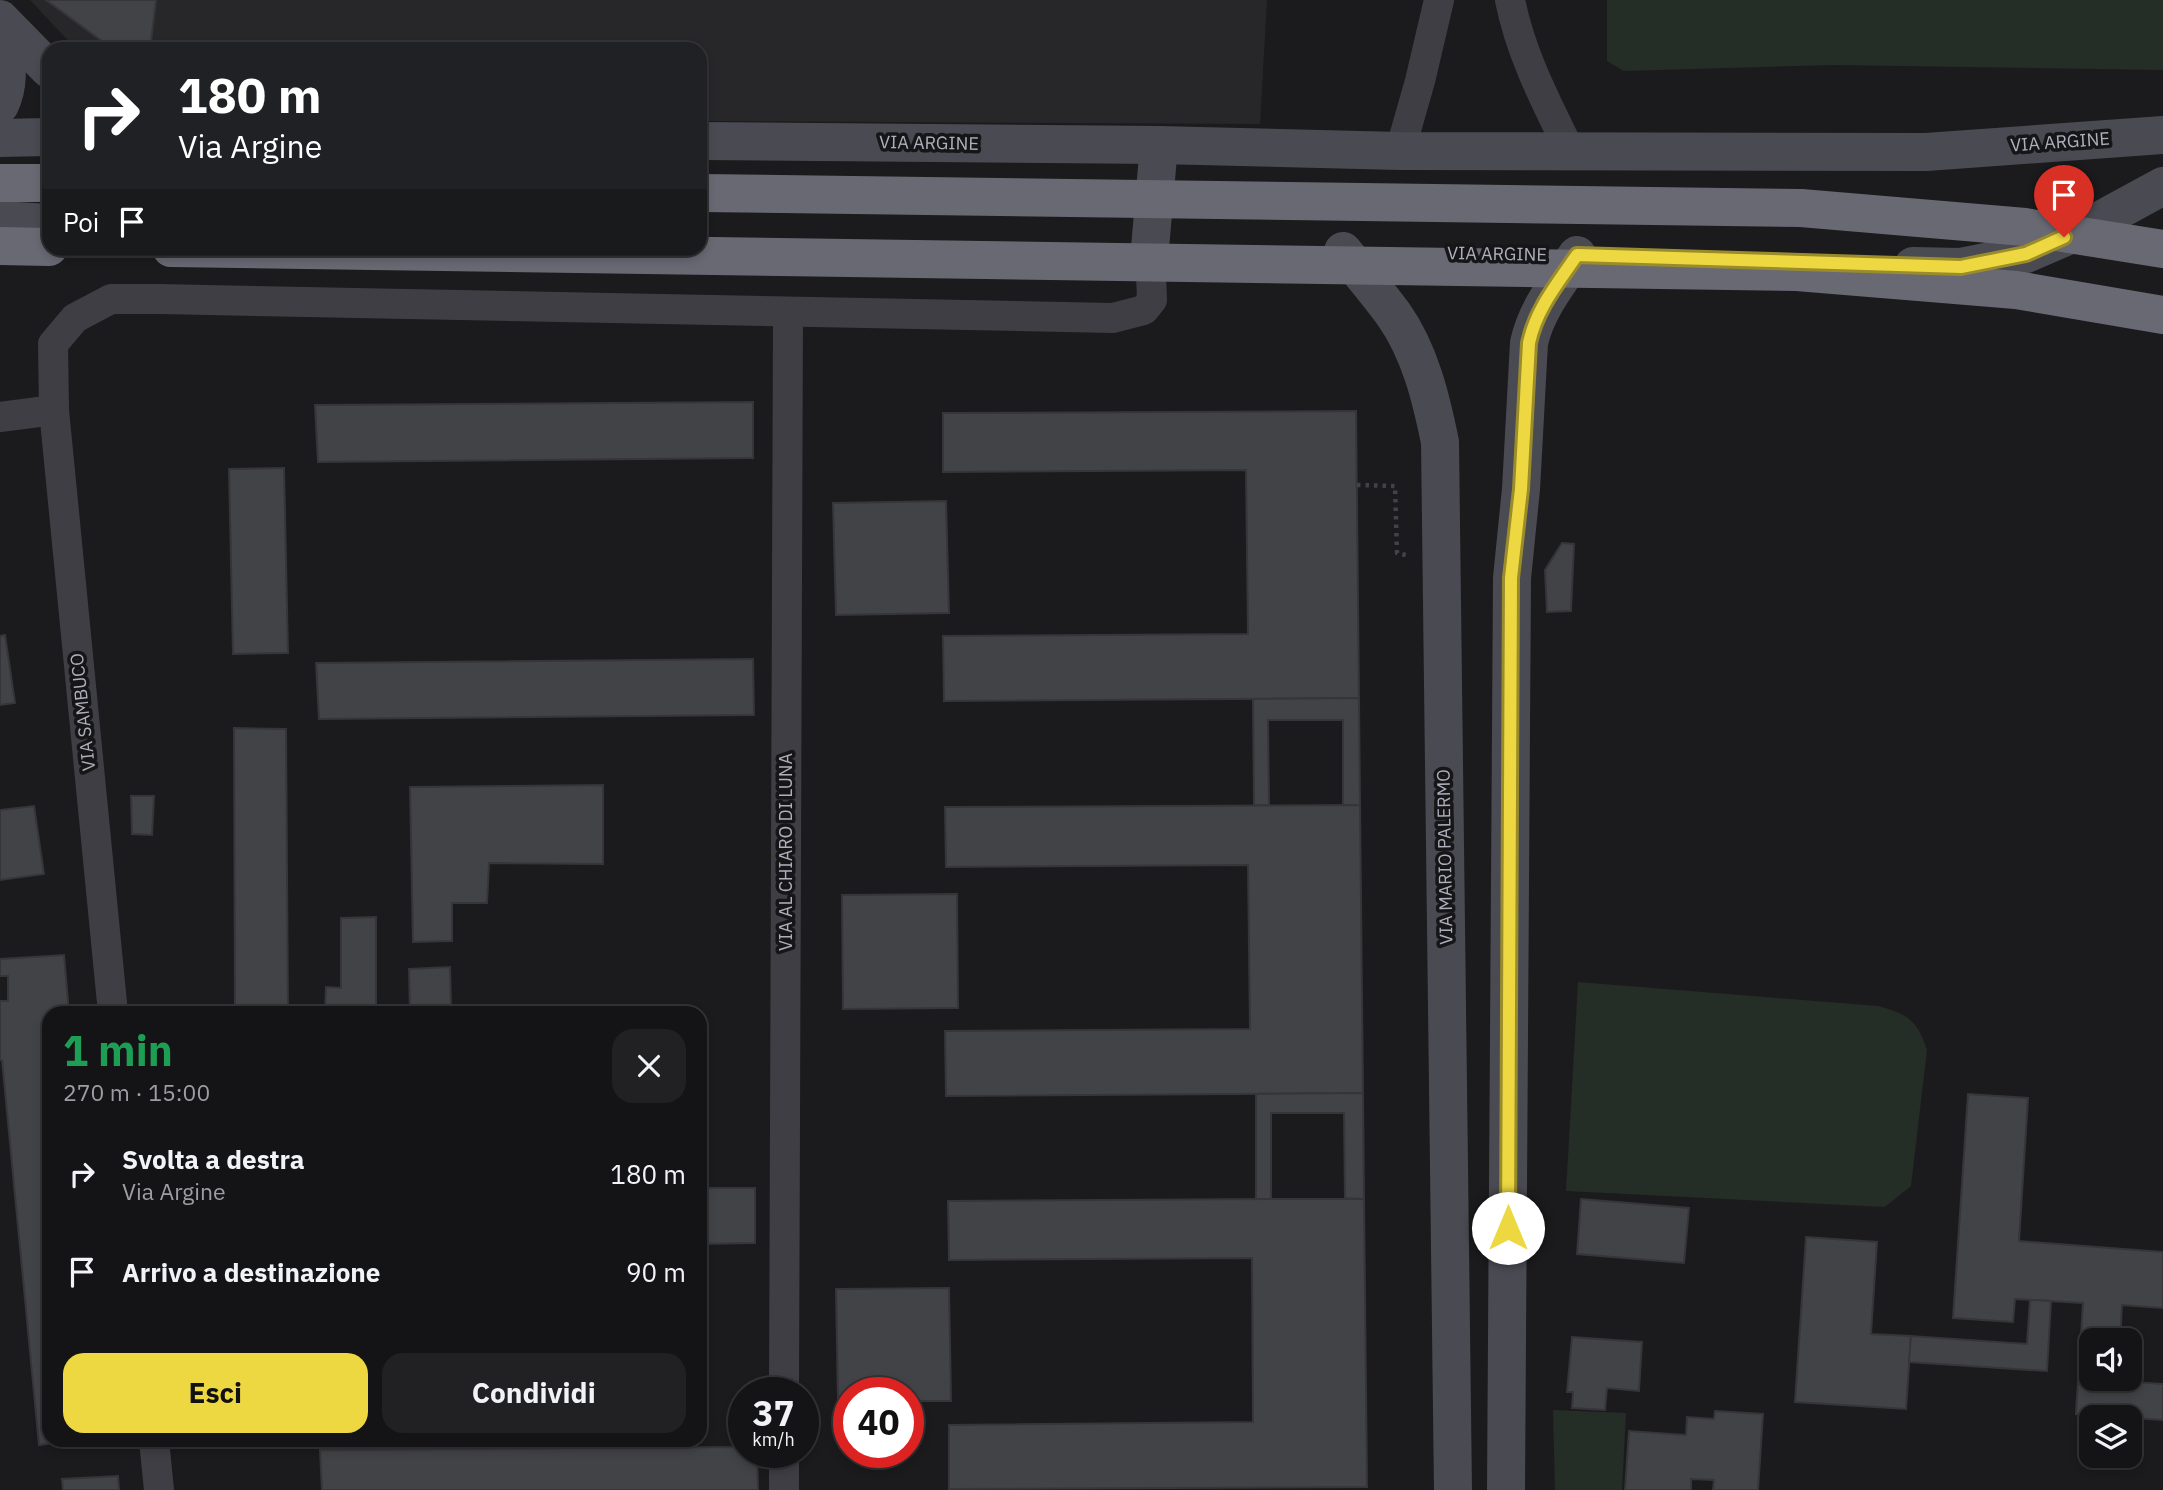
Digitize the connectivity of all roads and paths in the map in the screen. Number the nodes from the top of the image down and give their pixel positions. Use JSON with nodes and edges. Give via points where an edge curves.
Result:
{"nodes":[{"id":1,"x":1439,"y":0,"type":"edge"},
{"id":2,"x":1510,"y":0,"type":"edge"},
{"id":3,"x":0,"y":19,"type":"edge"},
{"id":4,"x":0,"y":48,"type":"edge"},
{"id":5,"x":42,"y":62,"type":"edge"},
{"id":6,"x":0,"y":105,"type":"edge"},
{"id":7,"x":2163,"y":135,"type":"edge"},
{"id":8,"x":42,"y":137,"type":"edge"},
{"id":9,"x":0,"y":138,"type":"edge"},
{"id":10,"x":707,"y":141,"type":"edge"},
{"id":11,"x":1158,"y":145,"type":"junction"},
{"id":12,"x":1400,"y":151,"type":"junction"},
{"id":13,"x":1570,"y":152,"type":"junction"},
{"id":14,"x":0,"y":183,"type":"edge"},
{"id":15,"x":42,"y":183,"type":"edge"},
{"id":16,"x":2163,"y":186,"type":"edge"},
{"id":17,"x":707,"y":192,"type":"edge"},
{"id":18,"x":0,"y":220,"type":"edge"},
{"id":19,"x":42,"y":223,"type":"edge"},
{"id":20,"x":707,"y":238,"type":"edge"},
{"id":21,"x":0,"y":246,"type":"edge"},
{"id":22,"x":42,"y":247,"type":"edge"},
{"id":23,"x":1150,"y":248,"type":"junction"},
{"id":24,"x":2163,"y":249,"type":"edge"},
{"id":25,"x":1343,"y":251,"type":"junction"},
{"id":26,"x":1577,"y":255,"type":"junction"},
{"id":27,"x":707,"y":256,"type":"edge"},
{"id":28,"x":788,"y":312,"type":"junction"},
{"id":29,"x":2163,"y":315,"type":"edge"},
{"id":30,"x":54,"y":410,"type":"junction"},
{"id":31,"x":0,"y":417,"type":"edge"},
{"id":32,"x":1357,"y":485,"type":"dead end"},
{"id":33,"x":1396,"y":553,"type":"dead end"},
{"id":34,"x":112,"y":1006,"type":"edge"},
{"id":35,"x":784,"y":1377,"type":"edge"},
{"id":36,"x":155,"y":1447,"type":"edge"},
{"id":37,"x":784,"y":1468,"type":"edge"},
{"id":38,"x":159,"y":1490,"type":"edge"},
{"id":39,"x":784,"y":1490,"type":"edge"},
{"id":40,"x":1453,"y":1490,"type":"edge"},
{"id":41,"x":1506,"y":1490,"type":"edge"}],
"edges":[{"from":1,"to":12,"type":"street"},
{"from":2,"to":13,"type":"street","via":[[1530,68]]},
{"from":3,"to":5,"type":"street"},
{"from":4,"to":6,"type":"street","via":[[7,79]]},
{"from":7,"to":13,"type":"street","name":"VIA ARGINE","via":[[1926,152]]},
{"from":8,"to":9,"type":"street"},
{"from":10,"to":11,"type":"street","name":"VIA ARGINE"},
{"from":11,"to":12,"type":"street","name":"VIA ARGINE"},
{"from":11,"to":23,"type":"street"},
{"from":12,"to":13,"type":"street","name":"VIA ARGINE"},
{"from":14,"to":15,"type":"highway"},
{"from":16,"to":26,"type":"street","name":"VIA ARGINE","via":[[2026,254],[1961,267]]},
{"from":17,"to":24,"type":"highway","bridge":true,"via":[[1801,208],[2025,227]]},
{"from":18,"to":19,"type":"street"},
{"from":20,"to":23,"type":"street","name":"VIA ARGINE"},
{"from":21,"to":22,"type":"highway"},
{"from":23,"to":25,"type":"street","name":"VIA ARGINE"},
{"from":23,"to":28,"type":"street","via":[[1152,300],[1144,310],[1113,318]]},
{"from":25,"to":26,"type":"street","name":"VIA ARGINE"},
{"from":25,"to":40,"type":"street","name":"VIA MARIO PALERMO","via":[[1395,316],[1411,345],[1440,442]]},
{"from":26,"to":41,"type":"street","via":[[1539,312],[1529,343],[1511,578]]},
{"from":27,"to":29,"type":"highway","bridge":true,"via":[[1797,272],[2016,290]]},
{"from":28,"to":30,"type":"street","name":"VIA SAMBUCO","via":[[111,299],[75,318],[53,344]]},
{"from":28,"to":35,"type":"street","name":"VIA AL CHIARO DI LUNA"},
{"from":30,"to":31,"type":"street"},
{"from":30,"to":34,"type":"street","name":"VIA SAMBUCO"},
{"from":32,"to":33,"type":"path","via":[[1395,486]]},
{"from":36,"to":38,"type":"street"},
{"from":37,"to":39,"type":"street"}]}
